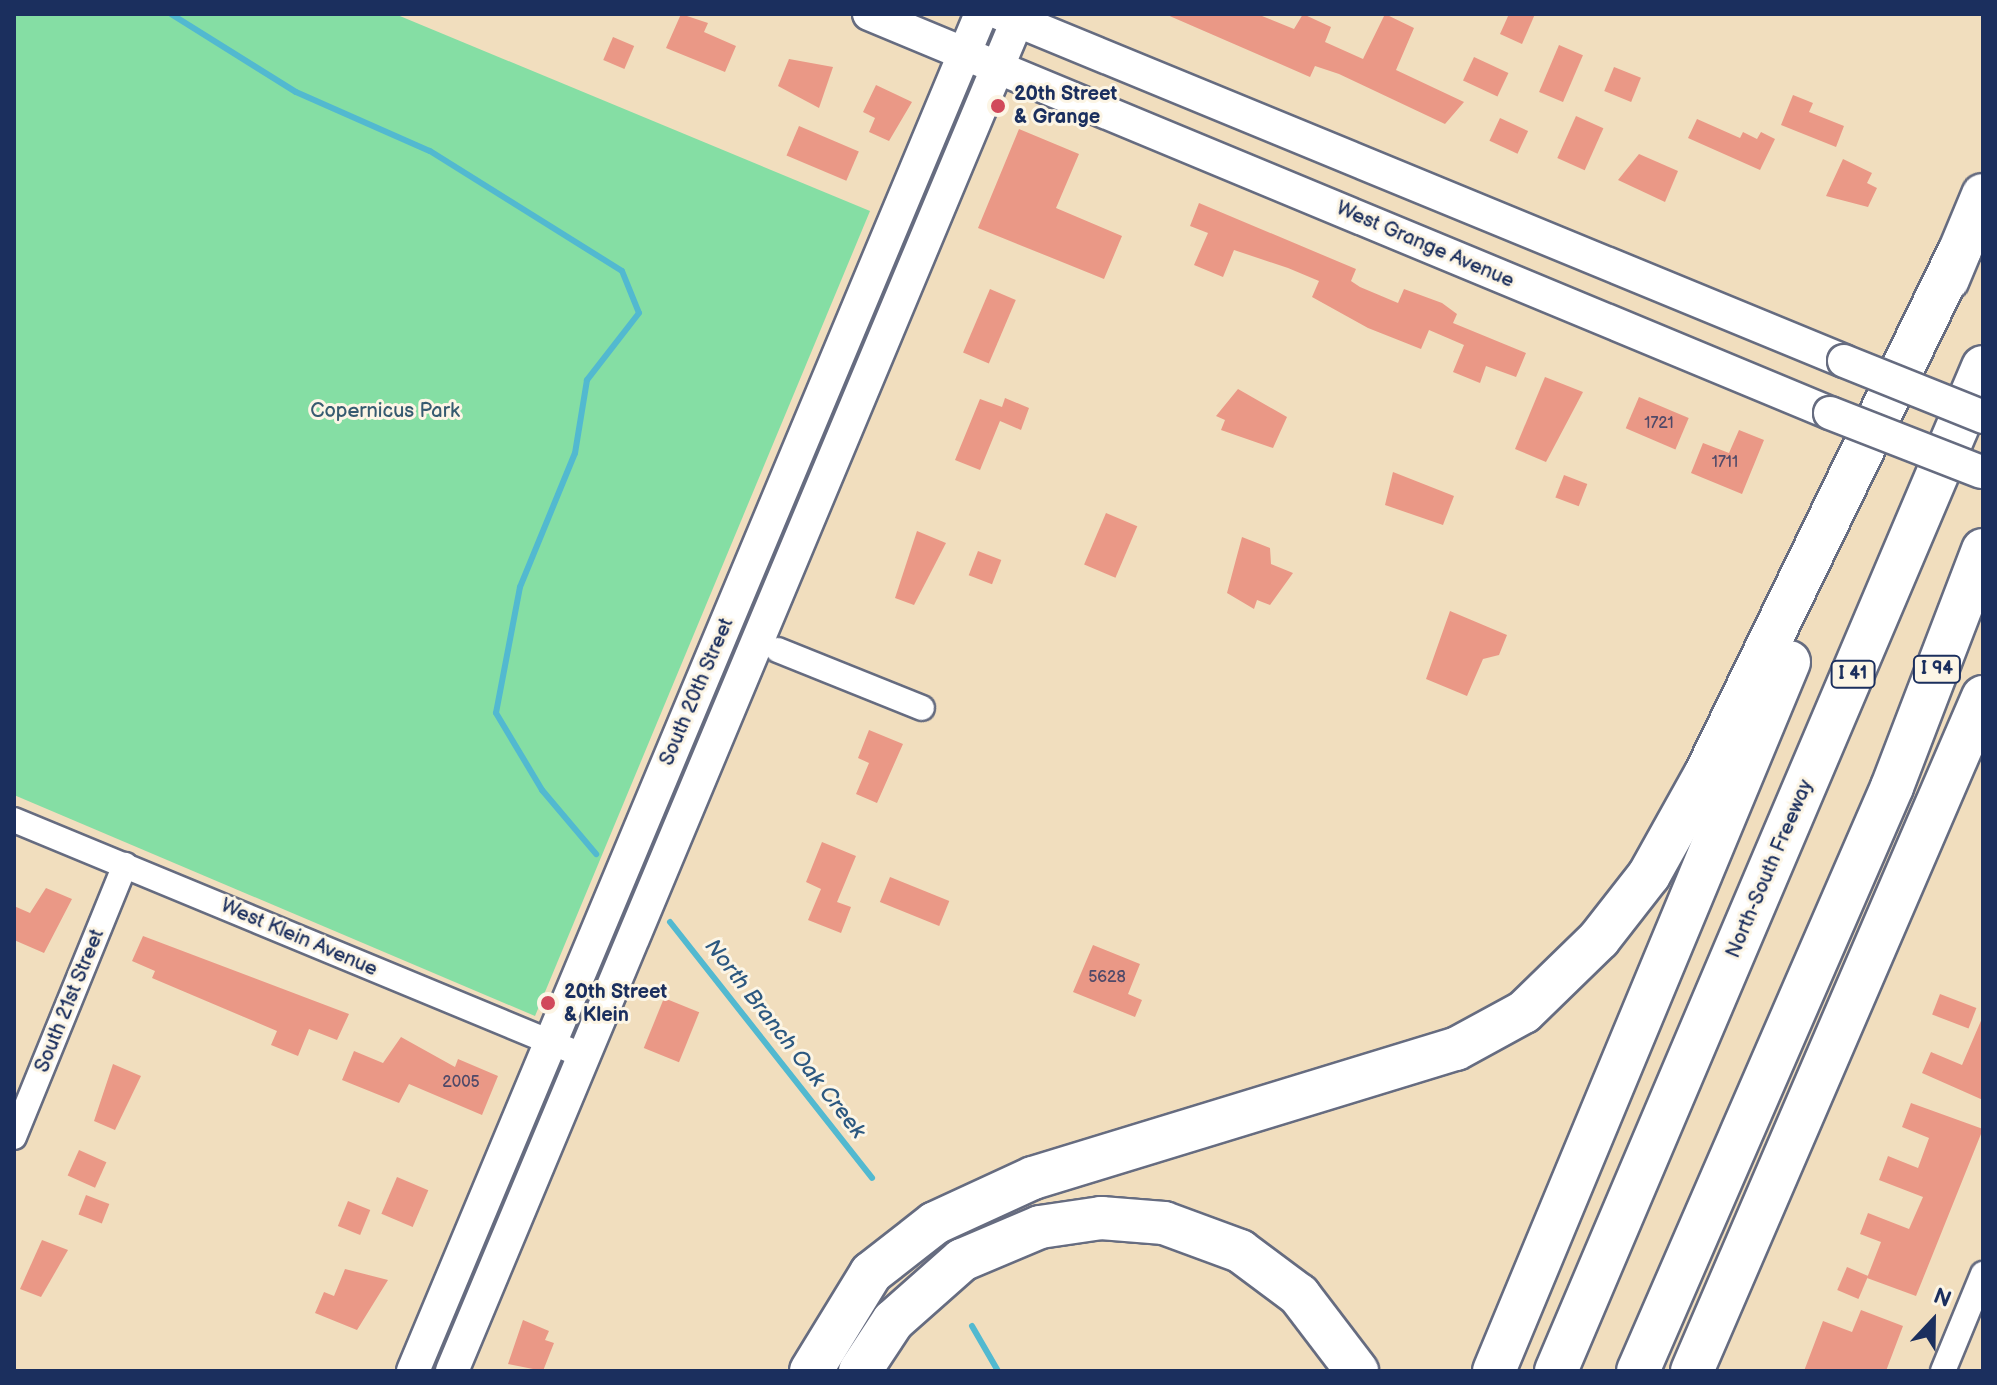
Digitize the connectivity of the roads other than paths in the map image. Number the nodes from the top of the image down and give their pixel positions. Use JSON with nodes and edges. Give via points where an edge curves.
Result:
{"nodes":[{"id":1,"x":869,"y":14,"type":"edge"},
{"id":2,"x":981,"y":14,"type":"edge"},
{"id":3,"x":1013,"y":16,"type":"edge"},
{"id":4,"x":965,"y":54,"type":"junction"},
{"id":5,"x":997,"y":67,"type":"junction"},
{"id":6,"x":1153,"y":77,"type":"junction"},
{"id":7,"x":1133,"y":124,"type":"junction"},
{"id":8,"x":1983,"y":195,"type":"edge"},
{"id":9,"x":1959,"y":252,"type":"junction"},
{"id":10,"x":1669,"y":289,"type":"junction"},
{"id":11,"x":1648,"y":337,"type":"junction"},
{"id":12,"x":1983,"y":367,"type":"edge"},
{"id":13,"x":1983,"y":417,"type":"edge"},
{"id":14,"x":1983,"y":473,"type":"edge"},
{"id":15,"x":1983,"y":550,"type":"edge"},
{"id":16,"x":1983,"y":583,"type":"edge"},
{"id":17,"x":778,"y":650,"type":"dead end"},
{"id":18,"x":1983,"y":697,"type":"edge"},
{"id":19,"x":922,"y":708,"type":"dead end"},
{"id":20,"x":1892,"y":787,"type":"junction"},
{"id":21,"x":14,"y":820,"type":"edge"},
{"id":22,"x":125,"y":865,"type":"junction"},
{"id":23,"x":1865,"y":975,"type":"junction"},
{"id":24,"x":550,"y":1042,"type":"junction"},
{"id":25,"x":584,"y":1056,"type":"junction"},
{"id":26,"x":14,"y":1137,"type":"edge"},
{"id":27,"x":1983,"y":1274,"type":"edge"},
{"id":28,"x":413,"y":1371,"type":"edge"},
{"id":29,"x":452,"y":1371,"type":"edge"},
{"id":30,"x":811,"y":1371,"type":"edge"},
{"id":31,"x":860,"y":1371,"type":"edge"},
{"id":32,"x":1357,"y":1371,"type":"edge"},
{"id":33,"x":1494,"y":1371,"type":"edge"},
{"id":34,"x":1556,"y":1371,"type":"edge"},
{"id":35,"x":1638,"y":1371,"type":"edge"},
{"id":36,"x":1692,"y":1371,"type":"edge"},
{"id":37,"x":1719,"y":1371,"type":"edge"},
{"id":38,"x":1943,"y":1371,"type":"edge"}],
"edges":[{"from":1,"to":4,"type":"street","name":"West Grange Avenue"},
{"from":2,"to":4,"type":"street","name":"South 20th Street"},
{"from":3,"to":5,"type":"street","name":"South 20th Street"},
{"from":3,"to":6,"type":"street"},
{"from":4,"to":5,"type":"street","name":"West Grange Avenue"},
{"from":4,"to":24,"type":"street","name":"South 20th Street"},
{"from":5,"to":7,"type":"street","name":"West Grange Avenue"},
{"from":5,"to":25,"type":"street","name":"South 20th Street"},
{"from":6,"to":7,"type":"street"},
{"from":6,"to":10,"type":"street"},
{"from":7,"to":11,"type":"street","name":"West Grange Avenue"},
{"from":8,"to":9,"type":"highway"},
{"from":9,"to":30,"type":"highway","via":[[1705,775],[1649,875],[1599,939],[1524,1012],[1456,1049],[1033,1178],[935,1223],[871,1273]]},
{"from":9,"to":33,"type":"highway"},
{"from":10,"to":11,"type":"street"},
{"from":10,"to":13,"type":"street","bridge":true},
{"from":11,"to":14,"type":"street","name":"West Grange Avenue","bridge":true},
{"from":12,"to":34,"type":"highway","name":"North-South Freeway","number":"I 41"},
{"from":15,"to":20,"type":"highway","number":"I 94"},
{"from":16,"to":20,"type":"highway"},
{"from":17,"to":19,"type":"street"},
{"from":18,"to":23,"type":"highway"},
{"from":20,"to":35,"type":"highway"},
{"from":21,"to":22,"type":"street","name":"West Klein Avenue"},
{"from":22,"to":24,"type":"street","name":"West Klein Avenue"},
{"from":22,"to":26,"type":"street","name":"South 21st Street"},
{"from":23,"to":36,"type":"highway"},
{"from":23,"to":37,"type":"highway"},
{"from":24,"to":25,"type":"street","name":"West Klein Avenue"},
{"from":24,"to":28,"type":"street","name":"South 20th Street"},
{"from":25,"to":29,"type":"street","name":"South 20th Street"},
{"from":27,"to":38,"type":"street"},
{"from":31,"to":32,"type":"highway","via":[[893,1321],[962,1260],[1040,1227],[1101,1218],[1164,1223],[1240,1251],[1299,1295]]}]}
